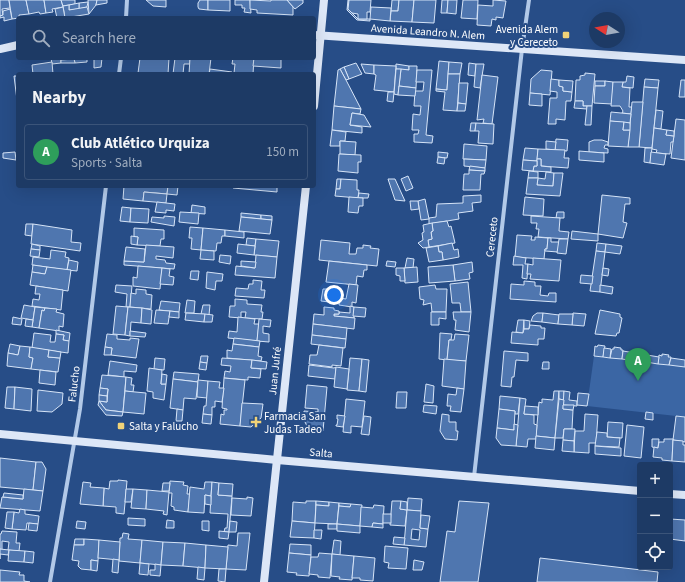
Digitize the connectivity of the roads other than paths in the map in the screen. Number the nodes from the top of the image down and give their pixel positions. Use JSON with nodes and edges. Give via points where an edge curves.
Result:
{"nodes":[{"id":1,"x":126,"y":0,"type":"edge"},
{"id":2,"x":324,"y":0,"type":"edge"},
{"id":3,"x":529,"y":0,"type":"edge"},
{"id":4,"x":126,"y":16,"type":"edge"},
{"id":5,"x":317,"y":36,"type":"edge"},
{"id":6,"x":16,"y":45,"type":"edge"},
{"id":7,"x":0,"y":49,"type":"edge"},
{"id":8,"x":522,"y":49,"type":"junction"},
{"id":9,"x":316,"y":59,"type":"edge"},
{"id":10,"x":121,"y":60,"type":"edge"},
{"id":11,"x":316,"y":60,"type":"edge"},
{"id":12,"x":685,"y":60,"type":"edge"},
{"id":13,"x":119,"y":72,"type":"edge"},
{"id":14,"x":315,"y":72,"type":"edge"},
{"id":15,"x":106,"y":188,"type":"edge"},
{"id":16,"x":306,"y":188,"type":"edge"},
{"id":17,"x":0,"y":434,"type":"edge"},
{"id":18,"x":74,"y":441,"type":"junction"},
{"id":19,"x":277,"y":460,"type":"junction"},
{"id":20,"x":474,"y":477,"type":"junction"},
{"id":21,"x":637,"y":491,"type":"edge"},
{"id":22,"x":673,"y":494,"type":"edge"},
{"id":23,"x":685,"y":495,"type":"edge"},
{"id":24,"x":50,"y":582,"type":"edge"},
{"id":25,"x":264,"y":582,"type":"edge"}],
"edges":[{"from":1,"to":4,"type":"street"},
{"from":2,"to":5,"type":"main road"},
{"from":3,"to":8,"type":"street","name":"Cereceto"},
{"from":5,"to":8,"type":"main road","name":"Avenida Leandro N. Alem"},
{"from":5,"to":9,"type":"main road"},
{"from":6,"to":7,"type":"main road"},
{"from":8,"to":12,"type":"main road","name":"Avenida Leandro N. Alem"},
{"from":8,"to":20,"type":"street","name":"Cereceto"},
{"from":10,"to":13,"type":"street"},
{"from":11,"to":14,"type":"main road"},
{"from":15,"to":18,"type":"street","name":"Falucho"},
{"from":16,"to":19,"type":"main road","name":"Juan Jufré"},
{"from":17,"to":18,"type":"main road","name":"Salta"},
{"from":18,"to":19,"type":"main road","name":"Salta"},
{"from":18,"to":24,"type":"street","name":"Falucho"},
{"from":19,"to":20,"type":"main road","name":"Salta"},
{"from":19,"to":25,"type":"main road","name":"Juan Jufré"},
{"from":20,"to":21,"type":"main road","name":"Salta"},
{"from":22,"to":23,"type":"main road"}]}
